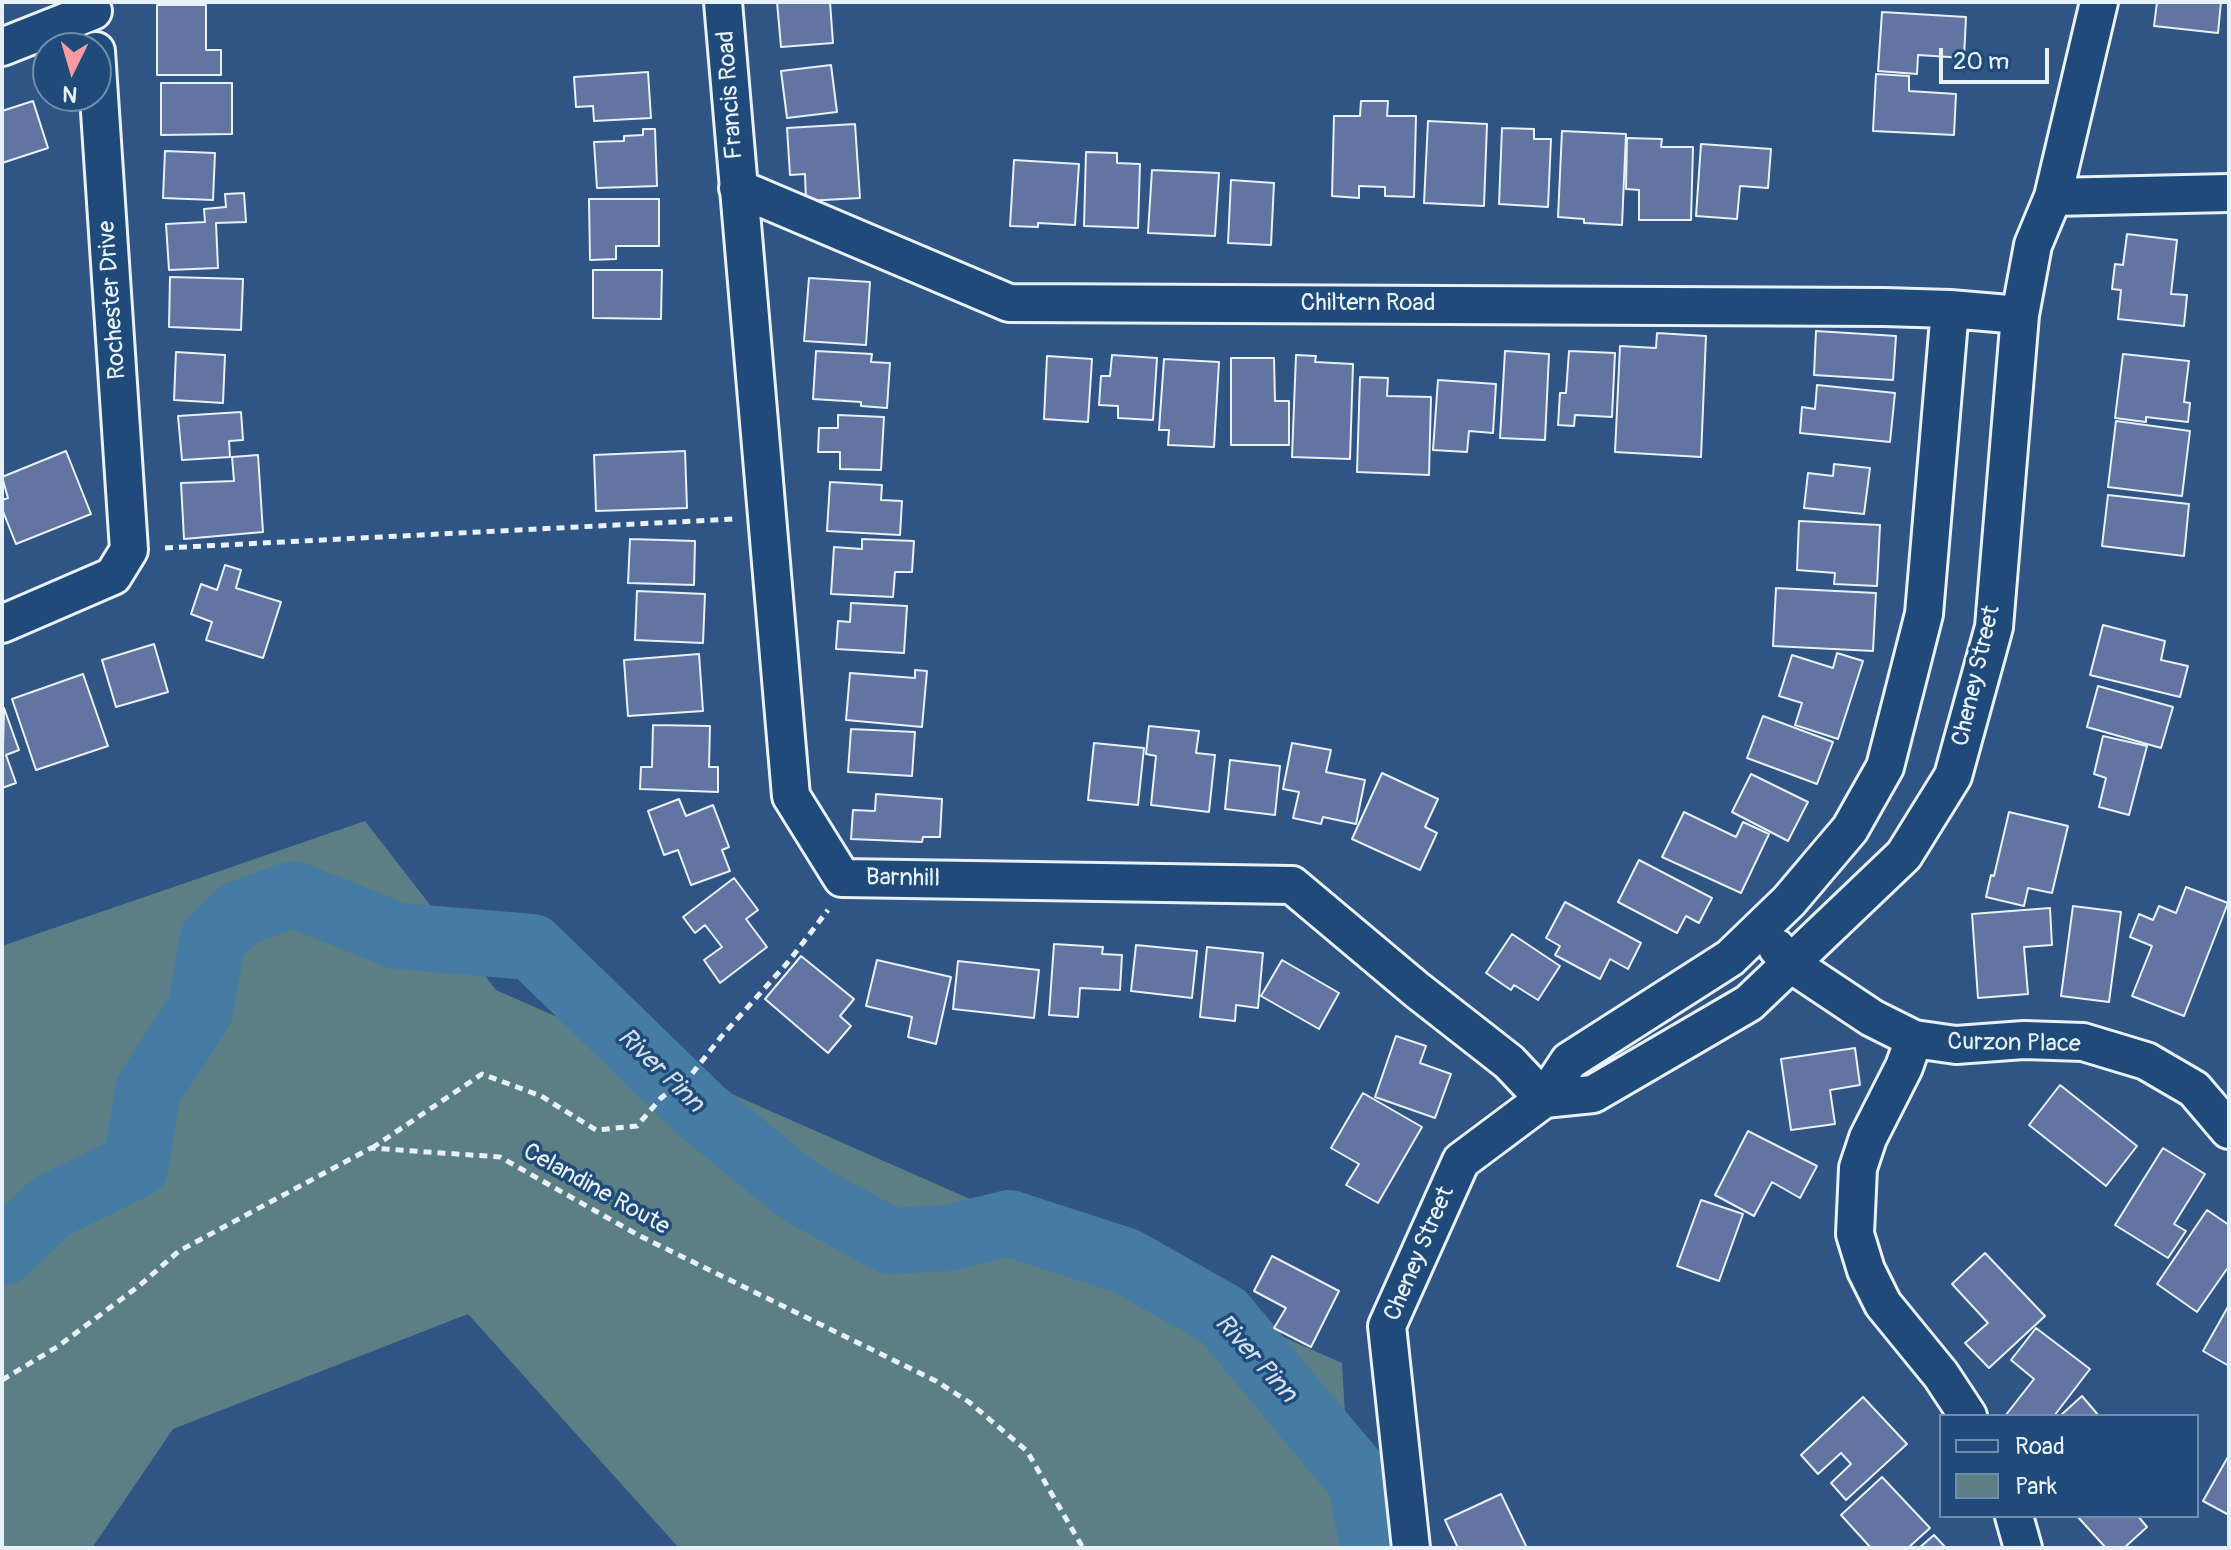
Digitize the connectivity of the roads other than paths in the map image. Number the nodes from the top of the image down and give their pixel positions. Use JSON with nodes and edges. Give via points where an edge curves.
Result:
{"nodes":[{"id":1,"x":723,"y":2,"type":"edge"},
{"id":2,"x":2099,"y":2,"type":"edge"},
{"id":3,"x":93,"y":6,"type":"edge"},
{"id":4,"x":95,"y":32,"type":"edge"},
{"id":5,"x":2,"y":47,"type":"edge"},
{"id":6,"x":100,"y":112,"type":"edge"},
{"id":7,"x":738,"y":188,"type":"junction"},
{"id":8,"x":2229,"y":193,"type":"edge"},
{"id":9,"x":2053,"y":197,"type":"junction"},
{"id":10,"x":1950,"y":309,"type":"junction"},
{"id":11,"x":2020,"y":315,"type":"junction"},
{"id":12,"x":2,"y":624,"type":"edge"},
{"id":13,"x":1759,"y":930,"type":"junction"},
{"id":14,"x":1791,"y":964,"type":"junction"},
{"id":15,"x":1914,"y":1039,"type":"junction"},
{"id":16,"x":1544,"y":1099,"type":"junction"},
{"id":17,"x":2229,"y":1130,"type":"edge"},
{"id":18,"x":1967,"y":1414,"type":"edge"},
{"id":19,"x":2015,"y":1518,"type":"edge"},
{"id":20,"x":1411,"y":1548,"type":"edge"},
{"id":21,"x":2023,"y":1548,"type":"edge"}],
"edges":[{"from":1,"to":7,"type":"street","name":"Francis Road"},
{"from":2,"to":9,"type":"street","name":"Cheney Street"},
{"from":3,"to":4,"type":"street","name":"Rochester Drive"},
{"from":3,"to":5,"type":"street"},
{"from":6,"to":12,"type":"street","name":"Rochester Drive","via":[[129,550],[113,576]]},
{"from":7,"to":10,"type":"street","name":"Chiltern Road","via":[[1009,303]]},
{"from":7,"to":16,"type":"street","name":"Barnhill","via":[[791,796],[842,878],[1292,885],[1509,1062]]},
{"from":8,"to":9,"type":"street"},
{"from":9,"to":11,"type":"street","name":"Cheney Street","via":[[2033,245]]},
{"from":10,"to":11,"type":"street","name":"Chiltern Road"},
{"from":10,"to":13,"type":"street","name":"Cheney Street","via":[[1924,614],[1885,767],[1850,829]]},
{"from":11,"to":14,"type":"street","name":"Cheney Street","via":[[1994,627],[1953,776],[1904,855]]},
{"from":13,"to":14,"type":"street","name":"Curzon Place"},
{"from":13,"to":16,"type":"street","name":"Cheney Street","via":[[1730,958],[1569,1061]]},
{"from":14,"to":15,"type":"street","name":"Curzon Place"},
{"from":14,"to":16,"type":"street","name":"Cheney Street","via":[[1749,1003],[1593,1094]]},
{"from":15,"to":17,"type":"street","name":"Curzon Place","via":[[1956,1045],[2083,1042],[2146,1061],[2194,1089]]},
{"from":15,"to":18,"type":"street","via":[[1858,1168],[1855,1234],[1883,1304]]},
{"from":16,"to":20,"type":"street","name":"Cheney Street","via":[[1461,1161],[1387,1326]]},
{"from":19,"to":21,"type":"street"}]}
